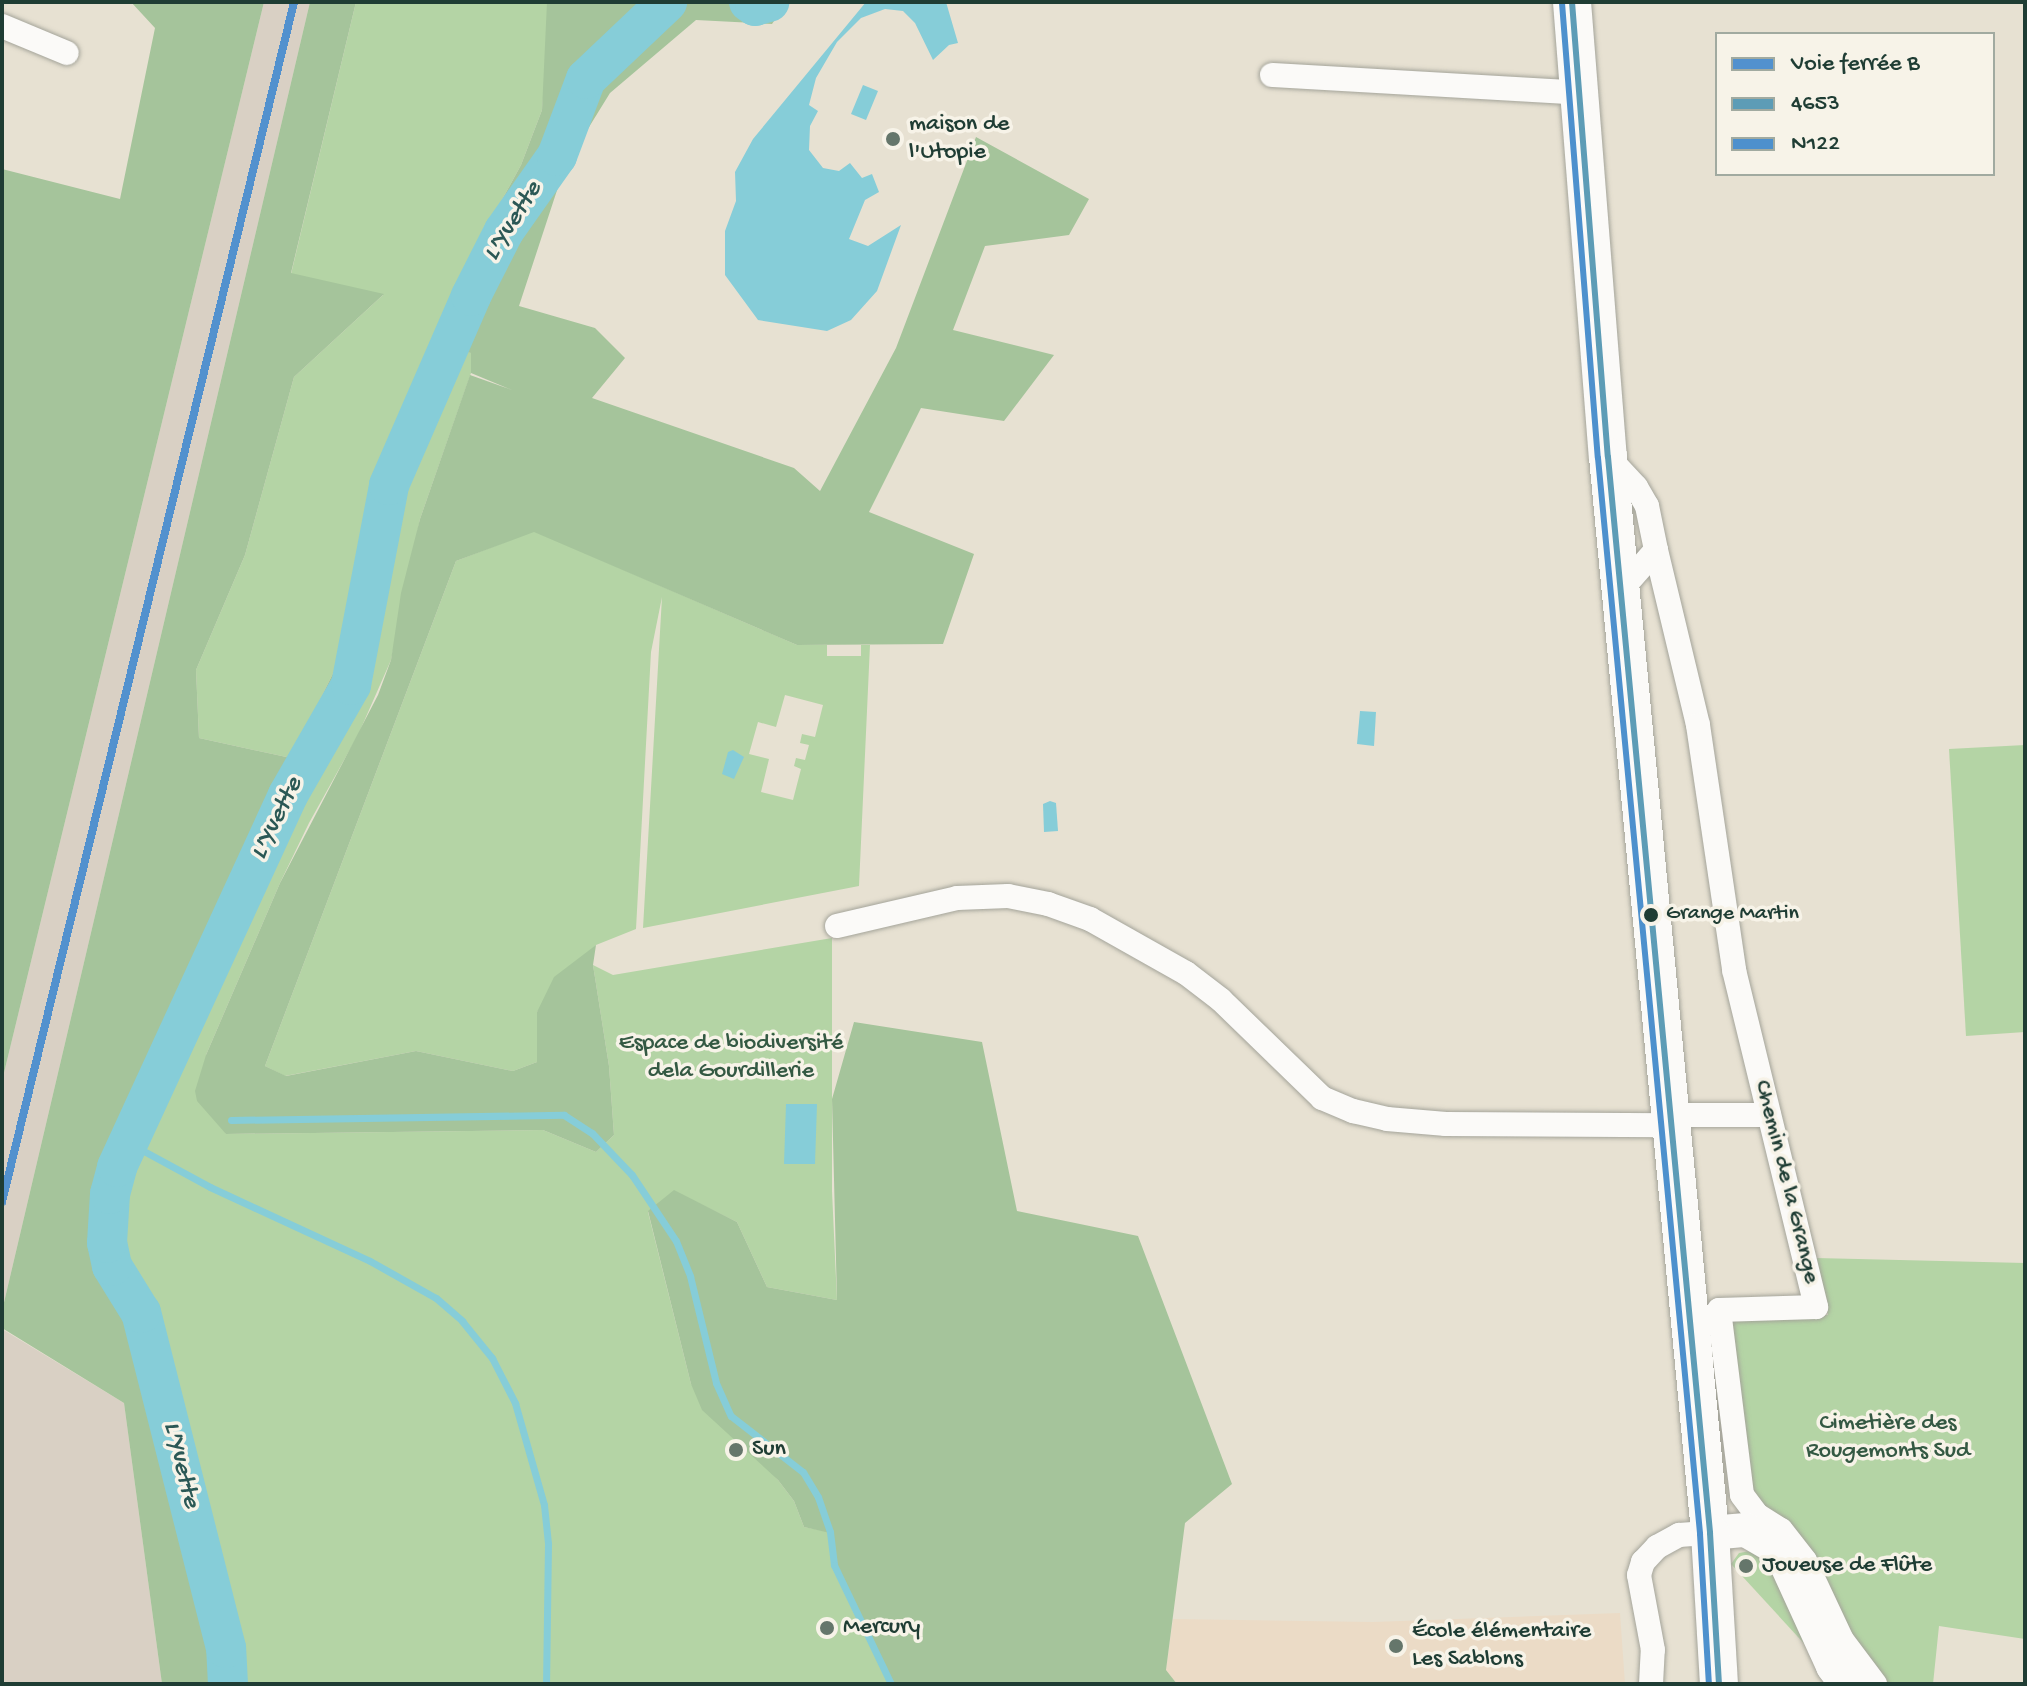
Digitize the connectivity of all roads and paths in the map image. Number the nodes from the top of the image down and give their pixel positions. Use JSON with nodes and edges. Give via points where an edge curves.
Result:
{"nodes":[{"id":1,"x":1579,"y":5,"type":"edge"},
{"id":2,"x":2,"y":26,"type":"edge"},
{"id":3,"x":67,"y":53,"type":"dead end"},
{"id":4,"x":1272,"y":75,"type":"dead end"},
{"id":5,"x":1581,"y":93,"type":"junction"},
{"id":6,"x":1608,"y":457,"type":"junction"},
{"id":7,"x":1656,"y":550,"type":"junction"},
{"id":8,"x":1620,"y":591,"type":"junction"},
{"id":9,"x":837,"y":926,"type":"dead end"},
{"id":10,"x":1769,"y":1115,"type":"junction"},
{"id":11,"x":1668,"y":1120,"type":"junction"},
{"id":12,"x":1710,"y":1533,"type":"junction"},
{"id":13,"x":1651,"y":1684,"type":"edge"},
{"id":14,"x":1719,"y":1684,"type":"edge"},
{"id":15,"x":1846,"y":1684,"type":"edge"},
{"id":16,"x":1875,"y":1684,"type":"edge"}],
"edges":[{"from":1,"to":5,"type":"main road"},
{"from":2,"to":3,"type":"street"},
{"from":4,"to":5,"type":"street"},
{"from":5,"to":6,"type":"main road"},
{"from":6,"to":7,"type":"street","name":"Chemin de la Grange","via":[[1647,506]]},
{"from":6,"to":8,"type":"main road"},
{"from":7,"to":8,"type":"street"},
{"from":7,"to":10,"type":"street","name":"Chemin de la Grange","via":[[1698,725],[1734,970]]},
{"from":8,"to":11,"type":"main road"},
{"from":9,"to":11,"type":"street","via":[[957,898],[1008,896],[1048,904],[1090,919],[1186,973],[1322,1098],[1353,1111],[1446,1124]]},
{"from":10,"to":11,"type":"street"},
{"from":10,"to":16,"type":"street","name":"Chemin de la Grange","via":[[1816,1307],[1719,1310],[1742,1495],[1757,1515],[1781,1530],[1805,1561],[1842,1640]]},
{"from":11,"to":12,"type":"main road"},
{"from":12,"to":13,"type":"street","via":[[1679,1535],[1643,1562],[1639,1575],[1653,1650]]},
{"from":12,"to":14,"type":"main road"},
{"from":12,"to":15,"type":"street","via":[[1746,1530],[1780,1550]]}]}
